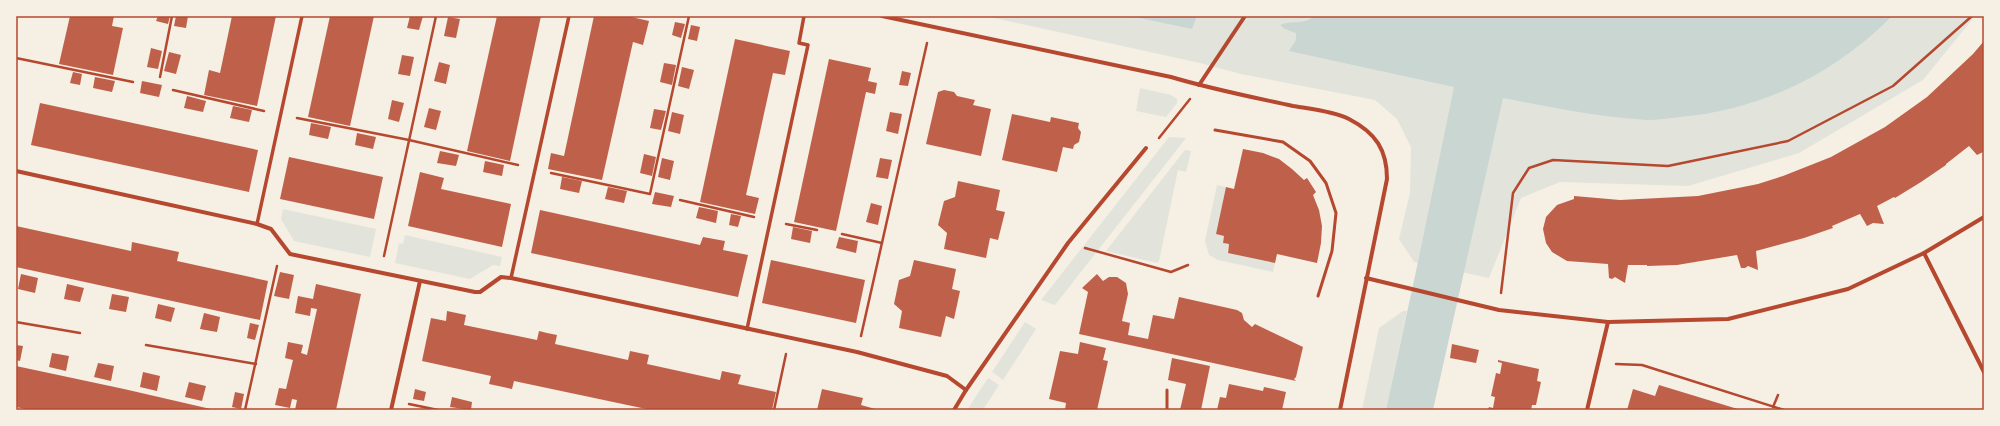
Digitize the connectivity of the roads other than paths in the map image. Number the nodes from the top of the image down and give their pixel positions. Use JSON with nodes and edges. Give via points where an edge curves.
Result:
{"nodes":[{"id":1,"x":302,"y":16,"type":"edge"},
{"id":2,"x":569,"y":16,"type":"edge"},
{"id":3,"x":804,"y":16,"type":"edge"},
{"id":4,"x":882,"y":16,"type":"edge"},
{"id":5,"x":1245,"y":16,"type":"edge"},
{"id":6,"x":1199,"y":86,"type":"junction"},
{"id":7,"x":1215,"y":130,"type":"dead end"},
{"id":8,"x":1146,"y":148,"type":"road end"},
{"id":9,"x":16,"y":171,"type":"edge"},
{"id":10,"x":1984,"y":217,"type":"edge"},
{"id":11,"x":257,"y":224,"type":"junction"},
{"id":12,"x":1924,"y":253,"type":"junction"},
{"id":13,"x":511,"y":278,"type":"junction"},
{"id":14,"x":1366,"y":278,"type":"junction"},
{"id":15,"x":420,"y":281,"type":"junction"},
{"id":16,"x":1318,"y":296,"type":"dead end"},
{"id":17,"x":1608,"y":322,"type":"junction"},
{"id":18,"x":747,"y":328,"type":"junction"},
{"id":19,"x":1984,"y":372,"type":"edge"},
{"id":20,"x":966,"y":390,"type":"junction"},
{"id":21,"x":1167,"y":390,"type":"dead end"},
{"id":22,"x":390,"y":410,"type":"edge"},
{"id":23,"x":954,"y":410,"type":"edge"},
{"id":24,"x":1168,"y":410,"type":"edge"},
{"id":25,"x":1340,"y":410,"type":"edge"},
{"id":26,"x":1587,"y":410,"type":"edge"}],
"edges":[{"from":1,"to":11,"type":"street"},
{"from":2,"to":13,"type":"street"},
{"from":3,"to":18,"type":"street","via":[[798,43],[808,45]]},
{"from":4,"to":6,"type":"street","via":[[1171,77]]},
{"from":5,"to":6,"type":"street"},
{"from":6,"to":14,"type":"street","via":[[1348,119],[1377,141],[1387,164],[1387,179]]},
{"from":7,"to":16,"type":"lane","via":[[1282,142],[1310,161],[1326,183],[1336,213],[1332,251]]},
{"from":8,"to":20,"type":"street","via":[[1068,243]]},
{"from":9,"to":11,"type":"street"},
{"from":10,"to":12,"type":"street"},
{"from":11,"to":15,"type":"street","via":[[272,229],[290,254]]},
{"from":12,"to":17,"type":"street","via":[[1848,289],[1728,319]]},
{"from":12,"to":19,"type":"street"},
{"from":13,"to":15,"type":"street","via":[[501,277],[480,292]]},
{"from":13,"to":18,"type":"street"},
{"from":14,"to":17,"type":"street","via":[[1498,310]]},
{"from":14,"to":25,"type":"street"},
{"from":15,"to":22,"type":"street"},
{"from":17,"to":26,"type":"street"},
{"from":18,"to":20,"type":"street","via":[[857,352],[947,376]]},
{"from":20,"to":23,"type":"street"},
{"from":21,"to":24,"type":"lane"}]}
